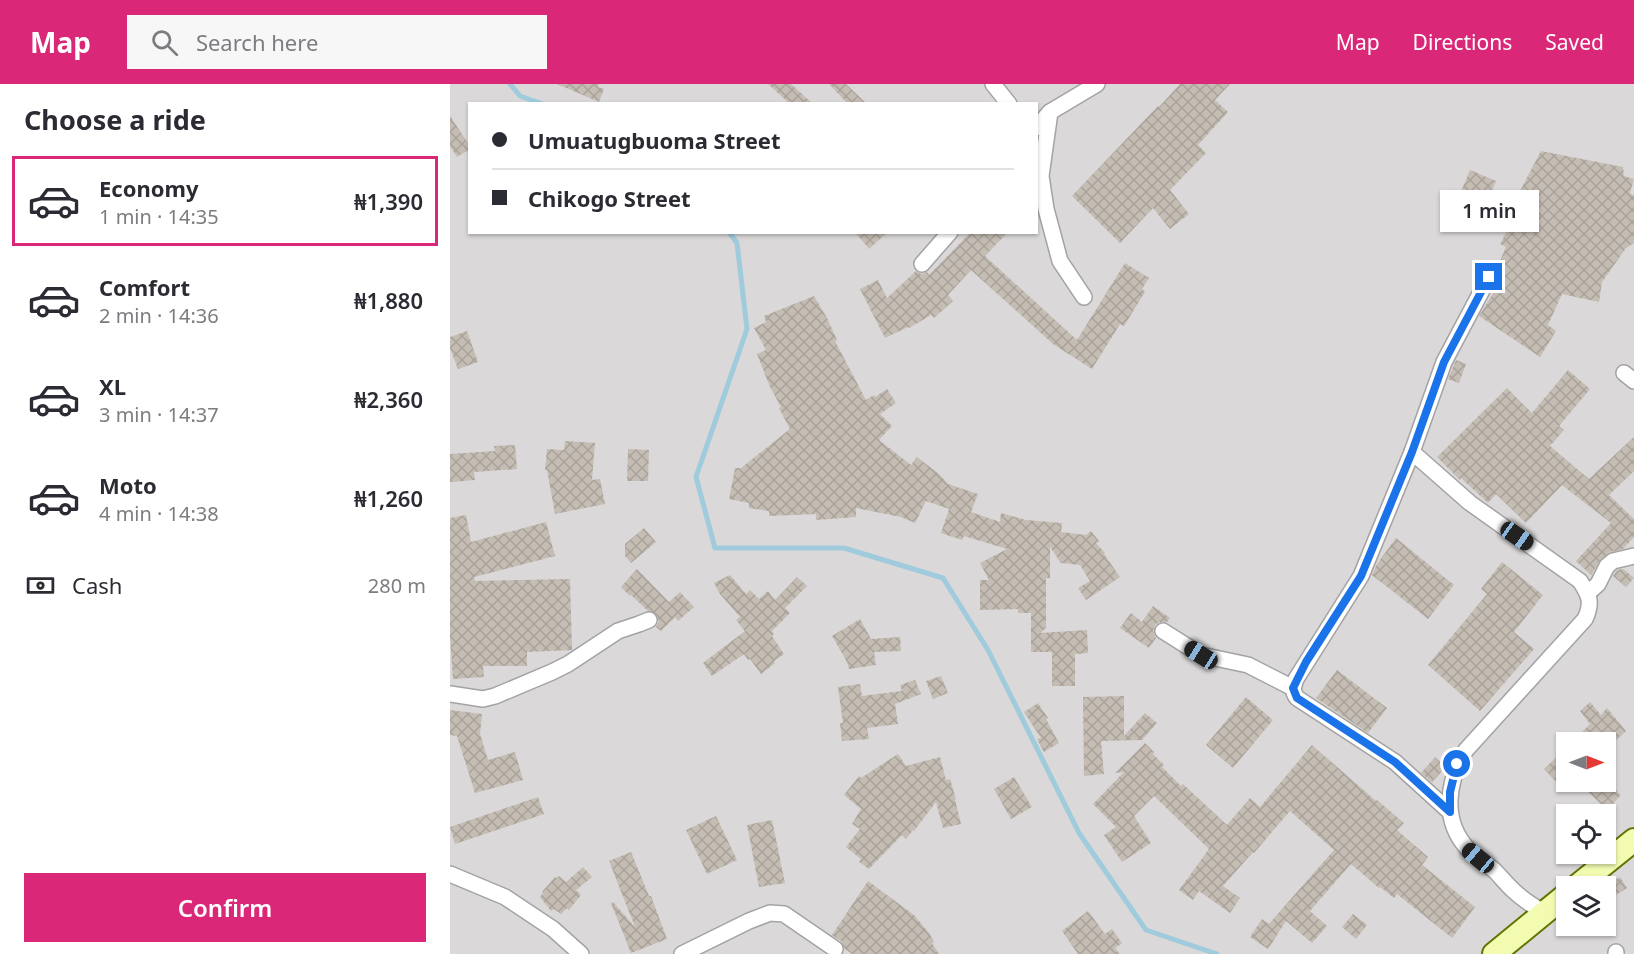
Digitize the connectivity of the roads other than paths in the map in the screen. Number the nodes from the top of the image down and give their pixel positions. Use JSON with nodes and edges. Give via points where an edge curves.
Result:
{"nodes":[{"id":1,"x":993,"y":84,"type":"edge"},
{"id":2,"x":1097,"y":84,"type":"edge"},
{"id":3,"x":1007,"y":102,"type":"edge"},
{"id":4,"x":1050,"y":112,"type":"junction"},
{"id":5,"x":1038,"y":126,"type":"edge"},
{"id":6,"x":948,"y":234,"type":"edge"},
{"id":7,"x":922,"y":264,"type":"dead end"},
{"id":8,"x":1489,"y":277,"type":"dead end"},
{"id":9,"x":1084,"y":297,"type":"dead end"},
{"id":10,"x":1412,"y":452,"type":"junction"},
{"id":11,"x":1634,"y":556,"type":"edge"},
{"id":12,"x":1588,"y":593,"type":"junction"},
{"id":13,"x":649,"y":620,"type":"dead end"},
{"id":14,"x":1163,"y":631,"type":"dead end"},
{"id":15,"x":1293,"y":688,"type":"junction"},
{"id":16,"x":450,"y":694,"type":"edge"},
{"id":17,"x":1450,"y":812,"type":"junction"},
{"id":18,"x":1634,"y":840,"type":"edge"},
{"id":19,"x":450,"y":874,"type":"edge"},
{"id":20,"x":1589,"y":876,"type":"edge"},
{"id":21,"x":1556,"y":903,"type":"edge"},
{"id":22,"x":1544,"y":913,"type":"junction"},
{"id":23,"x":835,"y":949,"type":"dead end"},
{"id":24,"x":581,"y":954,"type":"edge"},
{"id":25,"x":682,"y":954,"type":"edge"},
{"id":26,"x":1494,"y":954,"type":"edge"}],
"edges":[{"from":1,"to":3,"type":"street"},
{"from":2,"to":4,"type":"street"},
{"from":4,"to":5,"type":"street"},
{"from":4,"to":9,"type":"street","via":[[1041,176],[1046,209],[1060,261]]},
{"from":6,"to":7,"type":"street"},
{"from":8,"to":10,"type":"street","via":[[1444,362]]},
{"from":10,"to":12,"type":"street","via":[[1470,503],[1580,581]]},
{"from":10,"to":15,"type":"street","via":[[1361,576]]},
{"from":11,"to":12,"type":"street","via":[[1613,561]]},
{"from":12,"to":17,"type":"street","via":[[1586,619],[1457,764],[1451,784]]},
{"from":13,"to":16,"type":"street","via":[[618,631],[560,668],[495,696],[483,699]]},
{"from":14,"to":15,"type":"street","via":[[1201,655],[1248,665]]},
{"from":15,"to":17,"type":"street","via":[[1297,698],[1395,762]]},
{"from":17,"to":22,"type":"street","via":[[1455,832],[1469,850],[1514,892]]},
{"from":18,"to":20,"type":"main road"},
{"from":19,"to":24,"type":"street","via":[[505,897],[553,929]]},
{"from":21,"to":22,"type":"main road"},
{"from":22,"to":26,"type":"main road"},
{"from":23,"to":25,"type":"street","via":[[784,915],[770,913]]}]}
